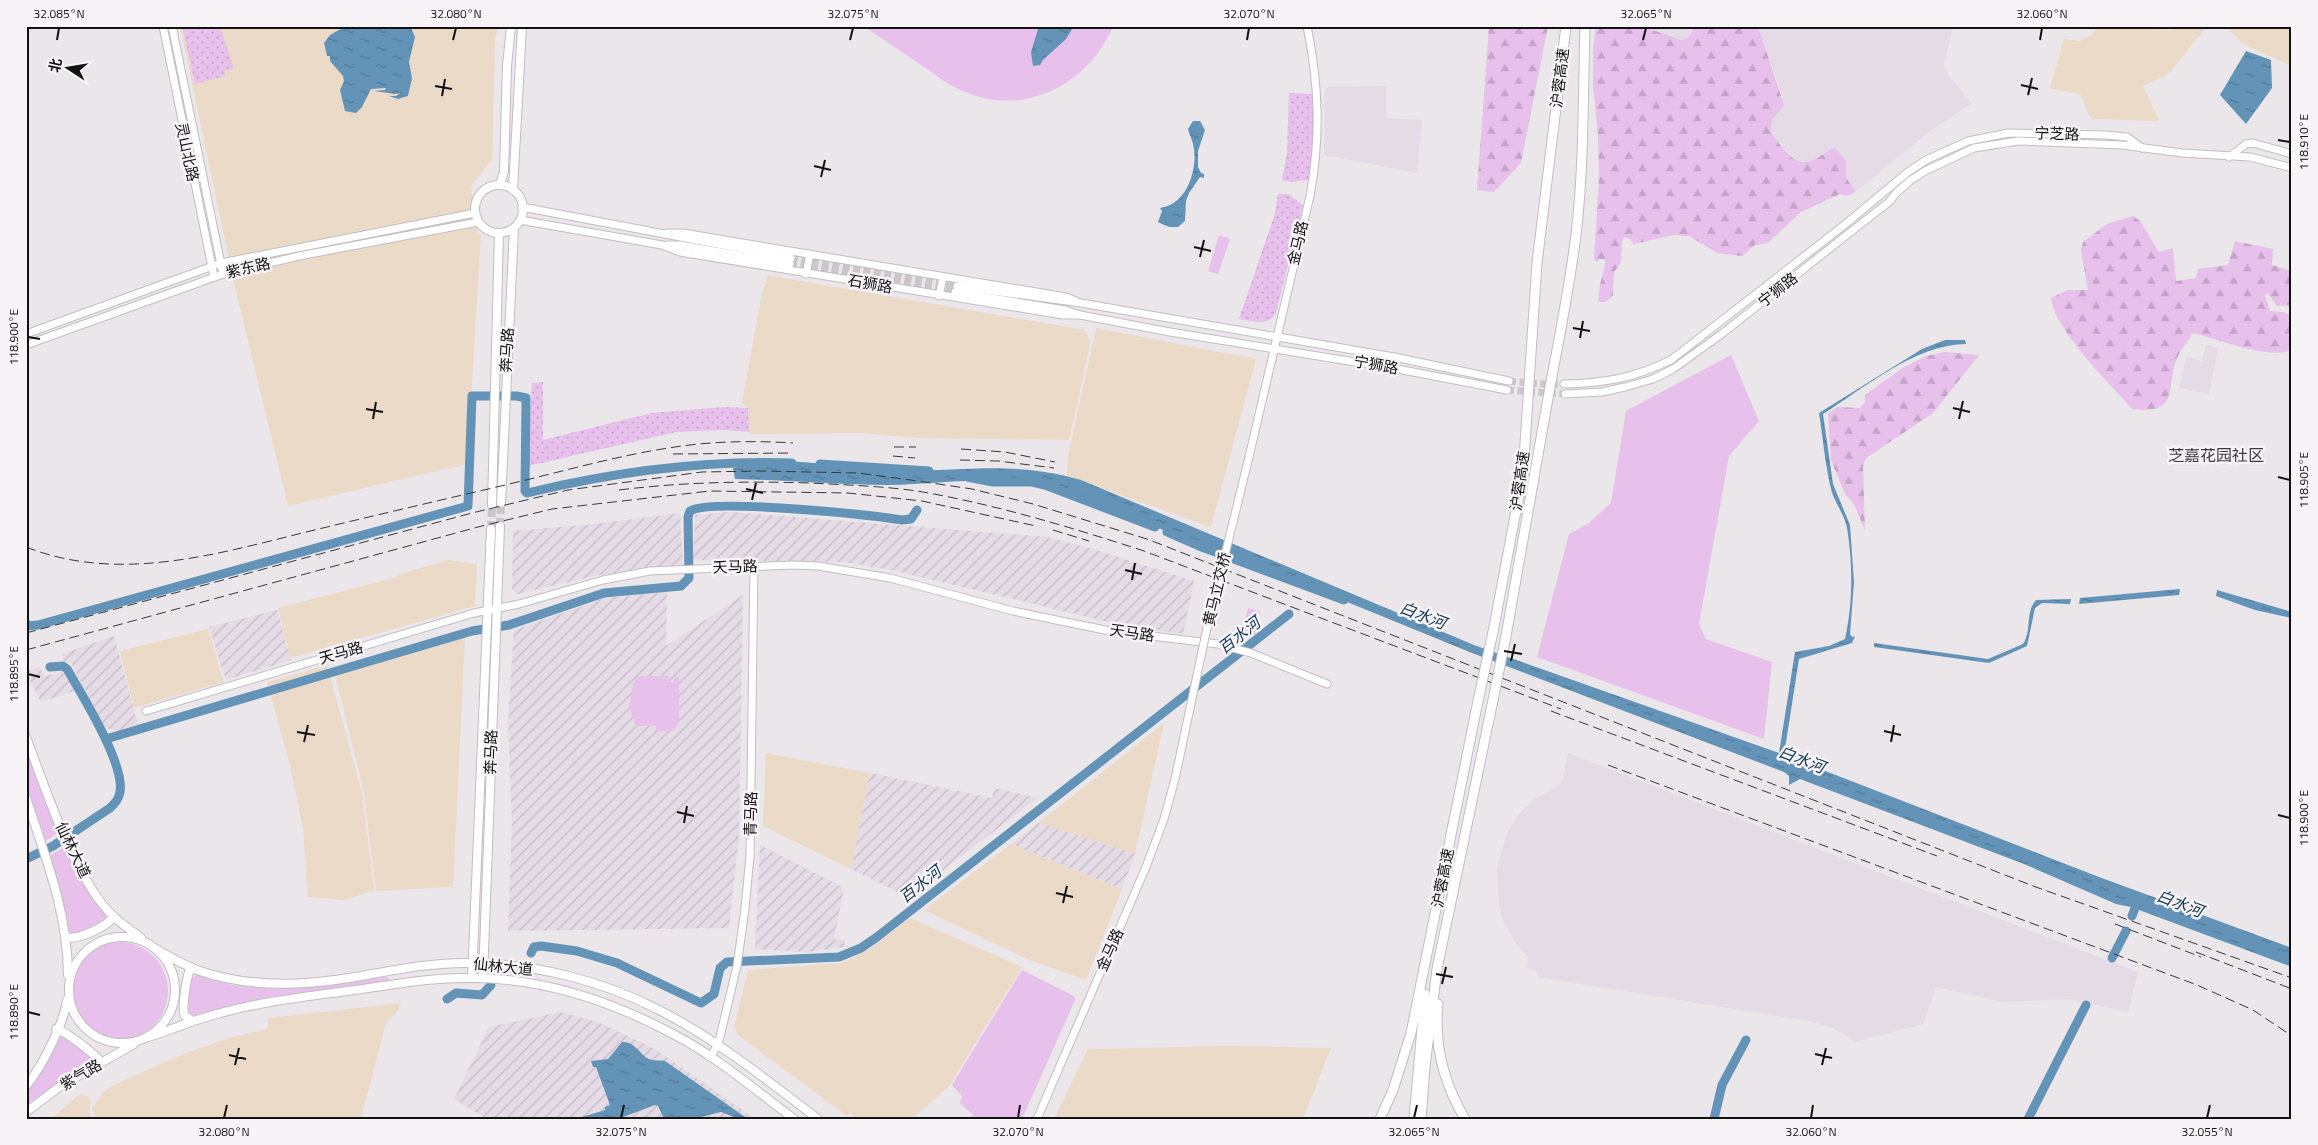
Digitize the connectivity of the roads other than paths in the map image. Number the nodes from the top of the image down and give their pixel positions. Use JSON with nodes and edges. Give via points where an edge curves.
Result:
{"nodes":[{"id":1,"x":163,"y":26,"type":"edge"},
{"id":2,"x":172,"y":26,"type":"edge"},
{"id":3,"x":511,"y":26,"type":"edge"},
{"id":4,"x":522,"y":26,"type":"edge"},
{"id":5,"x":1307,"y":26,"type":"edge"},
{"id":6,"x":1566,"y":26,"type":"edge"},
{"id":7,"x":1585,"y":26,"type":"edge"},
{"id":8,"x":1968,"y":140,"type":"joint"},
{"id":9,"x":1974,"y":148,"type":"joint"},
{"id":10,"x":2143,"y":148,"type":"junction"},
{"id":11,"x":2292,"y":154,"type":"edge"},
{"id":12,"x":2229,"y":157,"type":"junction"},
{"id":13,"x":2292,"y":168,"type":"edge"},
{"id":14,"x":500,"y":185,"type":"junction"},
{"id":15,"x":513,"y":190,"type":"junction"},
{"id":16,"x":522,"y":207,"type":"junction"},
{"id":17,"x":475,"y":213,"type":"junction"},
{"id":18,"x":520,"y":220,"type":"junction"},
{"id":19,"x":478,"y":222,"type":"junction"},
{"id":20,"x":514,"y":228,"type":"junction"},
{"id":21,"x":499,"y":233,"type":"junction"},
{"id":22,"x":667,"y":233,"type":"junction"},
{"id":23,"x":662,"y":245,"type":"junction"},
{"id":24,"x":810,"y":254,"type":"junction"},
{"id":25,"x":221,"y":263,"type":"junction"},
{"id":26,"x":211,"y":266,"type":"junction"},
{"id":27,"x":223,"y":274,"type":"junction"},
{"id":28,"x":806,"y":274,"type":"junction"},
{"id":29,"x":943,"y":276,"type":"junction"},
{"id":30,"x":214,"y":277,"type":"junction"},
{"id":31,"x":939,"y":296,"type":"junction"},
{"id":32,"x":1082,"y":303,"type":"junction"},
{"id":33,"x":1080,"y":315,"type":"junction"},
{"id":34,"x":26,"y":334,"type":"edge"},
{"id":35,"x":1277,"y":338,"type":"junction"},
{"id":36,"x":26,"y":345,"type":"edge"},
{"id":37,"x":1274,"y":348,"type":"junction"},
{"id":38,"x":1509,"y":381,"type":"tunnel mouth"},
{"id":39,"x":1564,"y":384,"type":"tunnel mouth"},
{"id":40,"x":1507,"y":390,"type":"tunnel mouth"},
{"id":41,"x":1565,"y":394,"type":"tunnel mouth"},
{"id":42,"x":1249,"y":458,"type":"joint"},
{"id":43,"x":501,"y":503,"type":"tunnel mouth"},
{"id":44,"x":492,"y":505,"type":"tunnel mouth"},
{"id":45,"x":500,"y":526,"type":"tunnel mouth"},
{"id":46,"x":491,"y":529,"type":"tunnel mouth"},
{"id":47,"x":754,"y":566,"type":"junction"},
{"id":48,"x":496,"y":609,"type":"junction"},
{"id":49,"x":487,"y":611,"type":"junction"},
{"id":50,"x":1327,"y":684,"type":"dead end"},
{"id":51,"x":146,"y":711,"type":"dead end"},
{"id":52,"x":26,"y":737,"type":"edge"},
{"id":53,"x":1175,"y":779,"type":"joint"},
{"id":54,"x":26,"y":798,"type":"edge"},
{"id":55,"x":113,"y":916,"type":"junction"},
{"id":56,"x":1447,"y":922,"type":"junction"},
{"id":57,"x":1433,"y":930,"type":"junction"},
{"id":58,"x":66,"y":937,"type":"junction"},
{"id":59,"x":152,"y":947,"type":"junction"},
{"id":60,"x":471,"y":963,"type":"junction"},
{"id":61,"x":484,"y":964,"type":"junction"},
{"id":62,"x":191,"y":967,"type":"junction"},
{"id":63,"x":472,"y":978,"type":"junction"},
{"id":64,"x":483,"y":978,"type":"junction"},
{"id":65,"x":68,"y":984,"type":"junction"},
{"id":66,"x":68,"y":993,"type":"junction"},
{"id":67,"x":192,"y":1021,"type":"junction"},
{"id":68,"x":680,"y":1022,"type":"junction"},
{"id":69,"x":56,"y":1029,"type":"junction"},
{"id":70,"x":673,"y":1033,"type":"junction"},
{"id":71,"x":142,"y":1040,"type":"junction"},
{"id":72,"x":718,"y":1046,"type":"junction"},
{"id":73,"x":710,"y":1058,"type":"junction"},
{"id":74,"x":101,"y":1062,"type":"junction"},
{"id":75,"x":26,"y":1086,"type":"edge"},
{"id":76,"x":26,"y":1112,"type":"edge"},
{"id":77,"x":794,"y":1119,"type":"edge"},
{"id":78,"x":818,"y":1119,"type":"edge"},
{"id":79,"x":1037,"y":1119,"type":"edge"},
{"id":80,"x":1380,"y":1119,"type":"edge"},
{"id":81,"x":1414,"y":1119,"type":"edge"},
{"id":82,"x":1421,"y":1119,"type":"edge"},
{"id":83,"x":1465,"y":1119,"type":"edge"}],
"edges":[{"from":1,"to":26,"type":"main road","name":"灵山北路"},
{"from":2,"to":25,"type":"main road","name":"灵山北路"},
{"from":3,"to":14,"type":"main road","via":[[504,171]]},
{"from":4,"to":15,"type":"main road"},
{"from":5,"to":35,"type":"main road","name":"金马路","via":[[1318,120],[1317,156]]},
{"from":6,"to":57,"type":"highway","name":"沪蓉高速","bridge":true,"via":[[1537,262],[1522,474]]},
{"from":7,"to":56,"type":"highway","name":"沪蓉高速","bridge":true,"via":[[1583,155],[1567,304],[1506,636]]},
{"from":8,"to":10,"type":"main road","name":"宁芝路","via":[[2008,133],[2106,135],[2126,137]]},
{"from":8,"to":39,"type":"main road","name":"宁狮路","via":[[1908,172],[1670,360],[1622,379]]},
{"from":9,"to":10,"type":"main road","name":"宁芝路","via":[[2018,142]]},
{"from":9,"to":41,"type":"main road","name":"宁狮路","via":[[1911,180],[1889,202],[1724,333],[1673,369],[1626,387]]},
{"from":10,"to":12,"type":"main road","name":"宁芝路"},
{"from":11,"to":12,"type":"main road","via":[[2253,143],[2246,144]]},
{"from":12,"to":13,"type":"main road","name":"宁芝路","via":[[2250,157]]},
{"from":14,"to":15,"type":"main road"},
{"from":14,"to":17,"type":"main road","via":[[484,190],[475,205]]},
{"from":15,"to":16,"type":"main road"},
{"from":16,"to":18,"type":"main road"},
{"from":16,"to":22,"type":"main road","name":"石狮路"},
{"from":17,"to":19,"type":"main road"},
{"from":17,"to":25,"type":"main road","name":"紫东路"},
{"from":18,"to":20,"type":"main road"},
{"from":18,"to":23,"type":"main road","name":"石狮路"},
{"from":19,"to":21,"type":"main road","via":[[490,232]]},
{"from":19,"to":27,"type":"main road","name":"紫东路"},
{"from":20,"to":21,"type":"main road"},
{"from":20,"to":43,"type":"main road","name":"奔马路"},
{"from":21,"to":44,"type":"main road","name":"奔马路"},
{"from":22,"to":23,"type":"main road","name":"石狮路","via":[[791,261]]},
{"from":22,"to":24,"type":"main road","name":"石狮路"},
{"from":23,"to":28,"type":"main road","name":"石狮路","via":[[680,252]]},
{"from":24,"to":28,"type":"main road"},
{"from":24,"to":29,"type":"main road","name":"石狮路"},
{"from":25,"to":26,"type":"main road","name":"紫东路"},
{"from":25,"to":27,"type":"main road","name":"灵山北路"},
{"from":26,"to":30,"type":"main road","name":"灵山北路"},
{"from":26,"to":34,"type":"main road","name":"紫东路"},
{"from":27,"to":30,"type":"main road","name":"紫东路"},
{"from":28,"to":31,"type":"main road","name":"石狮路"},
{"from":29,"to":31,"type":"main road"},
{"from":29,"to":32,"type":"main road","name":"石狮路","via":[[1066,297]]},
{"from":30,"to":36,"type":"main road","name":"紫东路"},
{"from":31,"to":33,"type":"main road","name":"石狮路","via":[[1063,316]]},
{"from":32,"to":33,"type":"main road","name":"石狮路","via":[[956,289]]},
{"from":32,"to":35,"type":"main road","name":"石狮路"},
{"from":33,"to":37,"type":"main road","name":"石狮路"},
{"from":35,"to":37,"type":"main road","name":"金马路"},
{"from":35,"to":38,"type":"main road","name":"宁狮路","via":[[1394,357]]},
{"from":37,"to":40,"type":"main road","name":"宁狮路"},
{"from":37,"to":42,"type":"main road","name":"金马路"},
{"from":42,"to":53,"type":"main road","name":"黄马立交桥","bridge":true,"via":[[1207,628]]},
{"from":45,"to":48,"type":"main road","name":"奔马路"},
{"from":46,"to":49,"type":"main road","name":"奔马路"},
{"from":47,"to":48,"type":"main road","name":"天马路","via":[[682,569],[603,580]]},
{"from":47,"to":50,"type":"main road","name":"天马路","via":[[794,565],[869,573],[1052,620],[1218,644],[1251,653]]},
{"from":47,"to":72,"type":"main road","name":"青马路","via":[[750,856],[737,966]]},
{"from":48,"to":49,"type":"main road","name":"天马路"},
{"from":48,"to":61,"type":"main road","name":"奔马路"},
{"from":49,"to":51,"type":"main road","name":"天马路"},
{"from":49,"to":60,"type":"main road","name":"奔马路"},
{"from":52,"to":55,"type":"main road","name":"仙林大道","via":[[69,846],[94,892]]},
{"from":53,"to":79,"type":"main road","name":"金马路","via":[[1146,867]]},
{"from":54,"to":58,"type":"main road","name":"仙林大道","via":[[42,844]]},
{"from":55,"to":58,"type":"main road","via":[[108,924],[77,938]]},
{"from":55,"to":59,"type":"main road","name":"仙林大道"},
{"from":56,"to":82,"type":"highway","via":[[1433,997]]},
{"from":56,"to":83,"type":"highway","via":[[1437,1014],[1438,1037],[1445,1076]]},
{"from":57,"to":80,"type":"highway","via":[[1406,1049]]},
{"from":57,"to":81,"type":"highway"},
{"from":58,"to":65,"type":"main road","name":"仙林大道"},
{"from":59,"to":62,"type":"main road","name":"仙林大道"},
{"from":59,"to":65,"type":"main road","via":[[122,936],[98,942],[77,960]]},
{"from":59,"to":71,"type":"main road","via":[[172,971],[174,999],[162,1024]]},
{"from":60,"to":61,"type":"main road","name":"仙林大道"},
{"from":60,"to":62,"type":"main road","name":"仙林大道","via":[[272,985],[237,981]]},
{"from":60,"to":63,"type":"main road","name":"奔马路"},
{"from":61,"to":64,"type":"main road","name":"奔马路"},
{"from":61,"to":68,"type":"main road","name":"仙林大道","via":[[528,968],[585,982],[631,997]]},
{"from":62,"to":67,"type":"main road","via":[[186,979],[184,1010],[185,1016]]},
{"from":63,"to":64,"type":"main road","name":"仙林大道"},
{"from":63,"to":67,"type":"main road","name":"仙林大道","via":[[426,980],[305,997],[242,1007]]},
{"from":64,"to":70,"type":"main road","name":"仙林大道","via":[[581,995]]},
{"from":65,"to":66,"type":"main road"},
{"from":66,"to":69,"type":"main road","name":"紫气路","via":[[65,1012]]},
{"from":66,"to":71,"type":"main road","via":[[77,1020],[93,1036],[112,1043]]},
{"from":67,"to":71,"type":"main road","name":"仙林大道"},
{"from":68,"to":70,"type":"main road"},
{"from":68,"to":72,"type":"main road","name":"仙林大道"},
{"from":69,"to":74,"type":"main road","via":[[67,1033]]},
{"from":69,"to":75,"type":"main road","name":"紫气路","via":[[43,1062]]},
{"from":70,"to":73,"type":"main road","name":"仙林大道"},
{"from":71,"to":74,"type":"main road","name":"紫气路"},
{"from":72,"to":73,"type":"main road","name":"青马路"},
{"from":72,"to":78,"type":"main road","name":"仙林大道"},
{"from":73,"to":77,"type":"main road","name":"仙林大道"},
{"from":74,"to":76,"type":"main road","name":"紫气路"}]}
